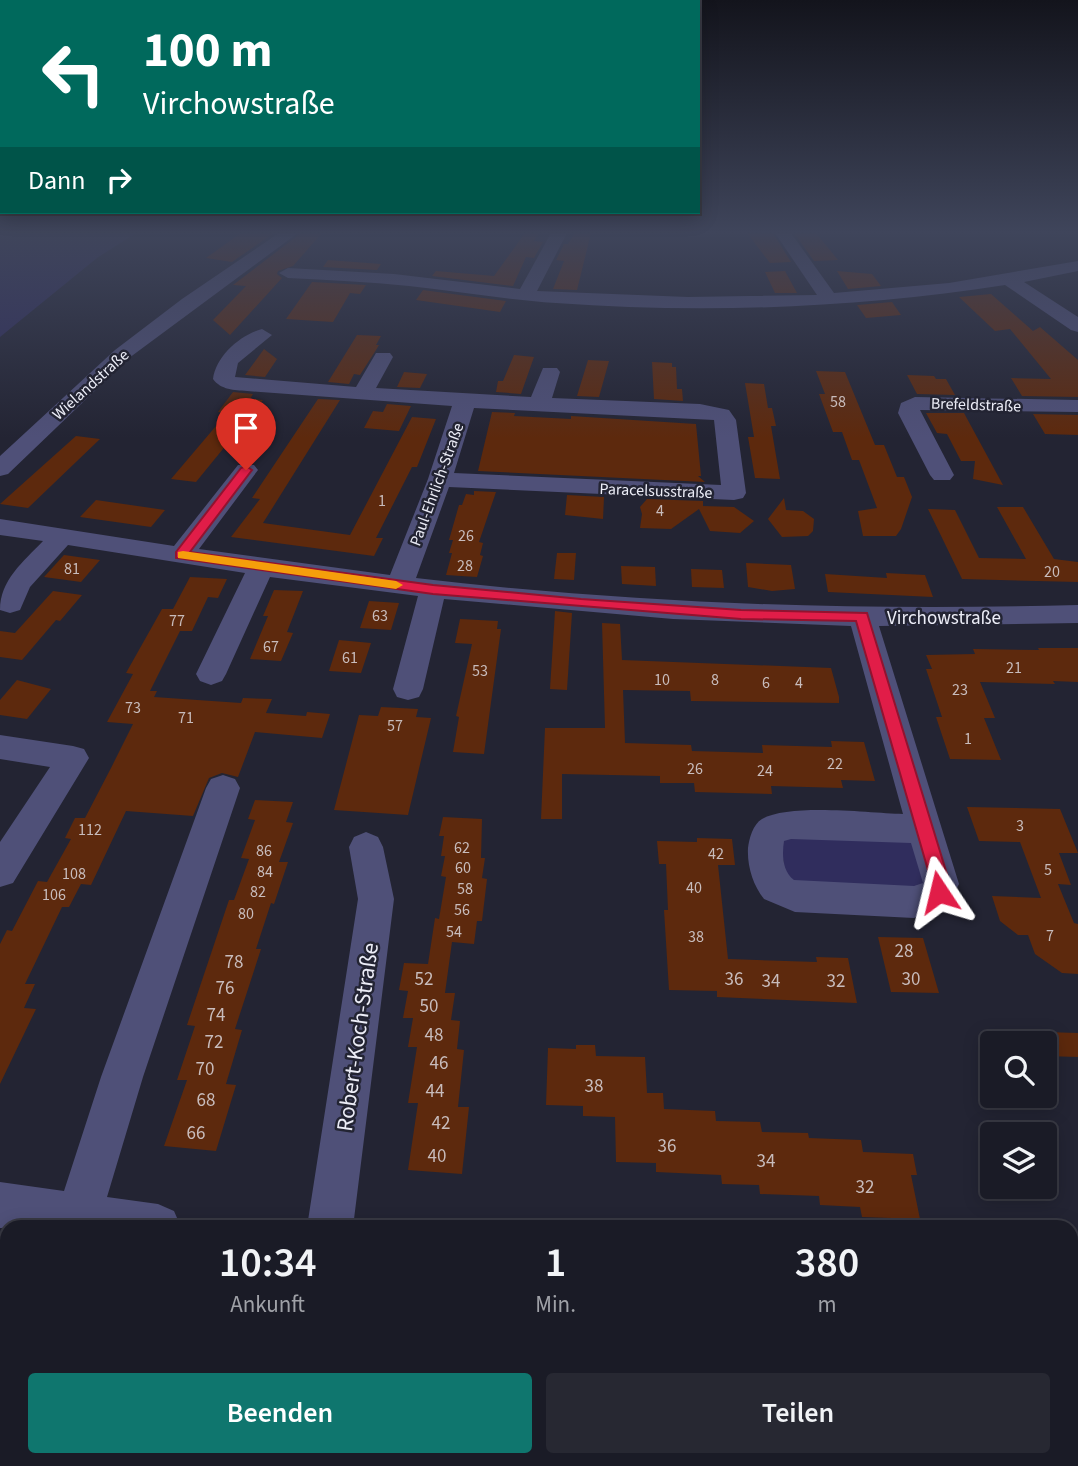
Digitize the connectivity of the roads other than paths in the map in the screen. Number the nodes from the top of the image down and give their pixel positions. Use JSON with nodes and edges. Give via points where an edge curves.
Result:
{"nodes":[{"id":1,"x":191,"y":301,"type":"edge"},
{"id":2,"x":643,"y":301,"type":"edge"},
{"id":3,"x":735,"y":301,"type":"edge"},
{"id":4,"x":1036,"y":301,"type":"edge"},
{"id":5,"x":1073,"y":331,"type":"edge"},
{"id":6,"x":262,"y":335,"type":"dead end"},
{"id":7,"x":383,"y":357,"type":"dead end"},
{"id":8,"x":550,"y":372,"type":"dead end"},
{"id":9,"x":362,"y":394,"type":"junction"},
{"id":10,"x":465,"y":401,"type":"junction"},
{"id":11,"x":539,"y":404,"type":"junction"},
{"id":12,"x":1078,"y":406,"type":"edge"},
{"id":13,"x":0,"y":469,"type":"edge"},
{"id":14,"x":246,"y":470,"type":"dead end"},
{"id":15,"x":942,"y":475,"type":"dead end"},
{"id":16,"x":440,"y":479,"type":"junction"},
{"id":17,"x":0,"y":527,"type":"edge"},
{"id":18,"x":62,"y":536,"type":"junction"},
{"id":19,"x":181,"y":555,"type":"junction"},
{"id":20,"x":262,"y":566,"type":"junction"},
{"id":21,"x":400,"y":586,"type":"junction"},
{"id":22,"x":433,"y":590,"type":"junction"},
{"id":23,"x":10,"y":604,"type":"dead end"},
{"id":24,"x":1078,"y":614,"type":"edge"},
{"id":25,"x":862,"y":617,"type":"junction"},
{"id":26,"x":211,"y":674,"type":"dead end"},
{"id":27,"x":408,"y":690,"type":"dead end"},
{"id":28,"x":0,"y":747,"type":"edge"},
{"id":29,"x":223,"y":788,"type":"dead end"},
{"id":30,"x":925,"y":829,"type":"junction"},
{"id":31,"x":366,"y":847,"type":"dead end"},
{"id":32,"x":0,"y":872,"type":"edge"},
{"id":33,"x":0,"y":1205,"type":"edge"},
{"id":34,"x":78,"y":1217,"type":"junction"},
{"id":35,"x":102,"y":1220,"type":"edge"},
{"id":36,"x":331,"y":1220,"type":"edge"}],
"edges":[{"from":1,"to":13,"type":"street","name":"Wielandstraße","via":[[122,354]]},
{"from":2,"to":3,"type":"street"},
{"from":4,"to":5,"type":"street"},
{"from":6,"to":9,"type":"street","name":"Paul-Ehrlich-Straße","via":[[246,344],[223,369],[223,379]]},
{"from":7,"to":9,"type":"street"},
{"from":8,"to":11,"type":"street"},
{"from":9,"to":10,"type":"street","name":"Paul-Ehrlich-Straße"},
{"from":10,"to":11,"type":"street","name":"Paracelsusstraße"},
{"from":10,"to":16,"type":"street","name":"Paul-Ehrlich-Straße"},
{"from":11,"to":16,"type":"street","name":"Paracelsusstraße","via":[[721,415],[734,493]]},
{"from":12,"to":15,"type":"street","name":"Brefeldstraße","via":[[915,403],[909,413]]},
{"from":14,"to":19,"type":"street"},
{"from":16,"to":21,"type":"street","name":"Paul-Ehrlich-Straße"},
{"from":17,"to":18,"type":"street","name":"Virchowstraße"},
{"from":18,"to":19,"type":"street","name":"Virchowstraße"},
{"from":18,"to":23,"type":"street","via":[[18,584]]},
{"from":19,"to":20,"type":"street","name":"Virchowstraße"},
{"from":20,"to":21,"type":"street","name":"Virchowstraße"},
{"from":20,"to":26,"type":"street"},
{"from":21,"to":22,"type":"street","name":"Virchowstraße"},
{"from":22,"to":25,"type":"street","name":"Virchowstraße","via":[[741,615]]},
{"from":22,"to":27,"type":"street"},
{"from":24,"to":25,"type":"street","name":"Virchowstraße"},
{"from":25,"to":30,"type":"street"},
{"from":28,"to":32,"type":"street","via":[[73,758]]},
{"from":29,"to":34,"type":"street","via":[[126,1064]]},
{"from":30,"to":30,"type":"street","via":[[941,884],[930,899],[795,896],[775,886],[771,877],[766,845],[776,828]]},
{"from":31,"to":36,"type":"street","name":"Robert-Koch-Straße","via":[[376,900]]},
{"from":33,"to":34,"type":"street"},
{"from":34,"to":35,"type":"street"}]}
